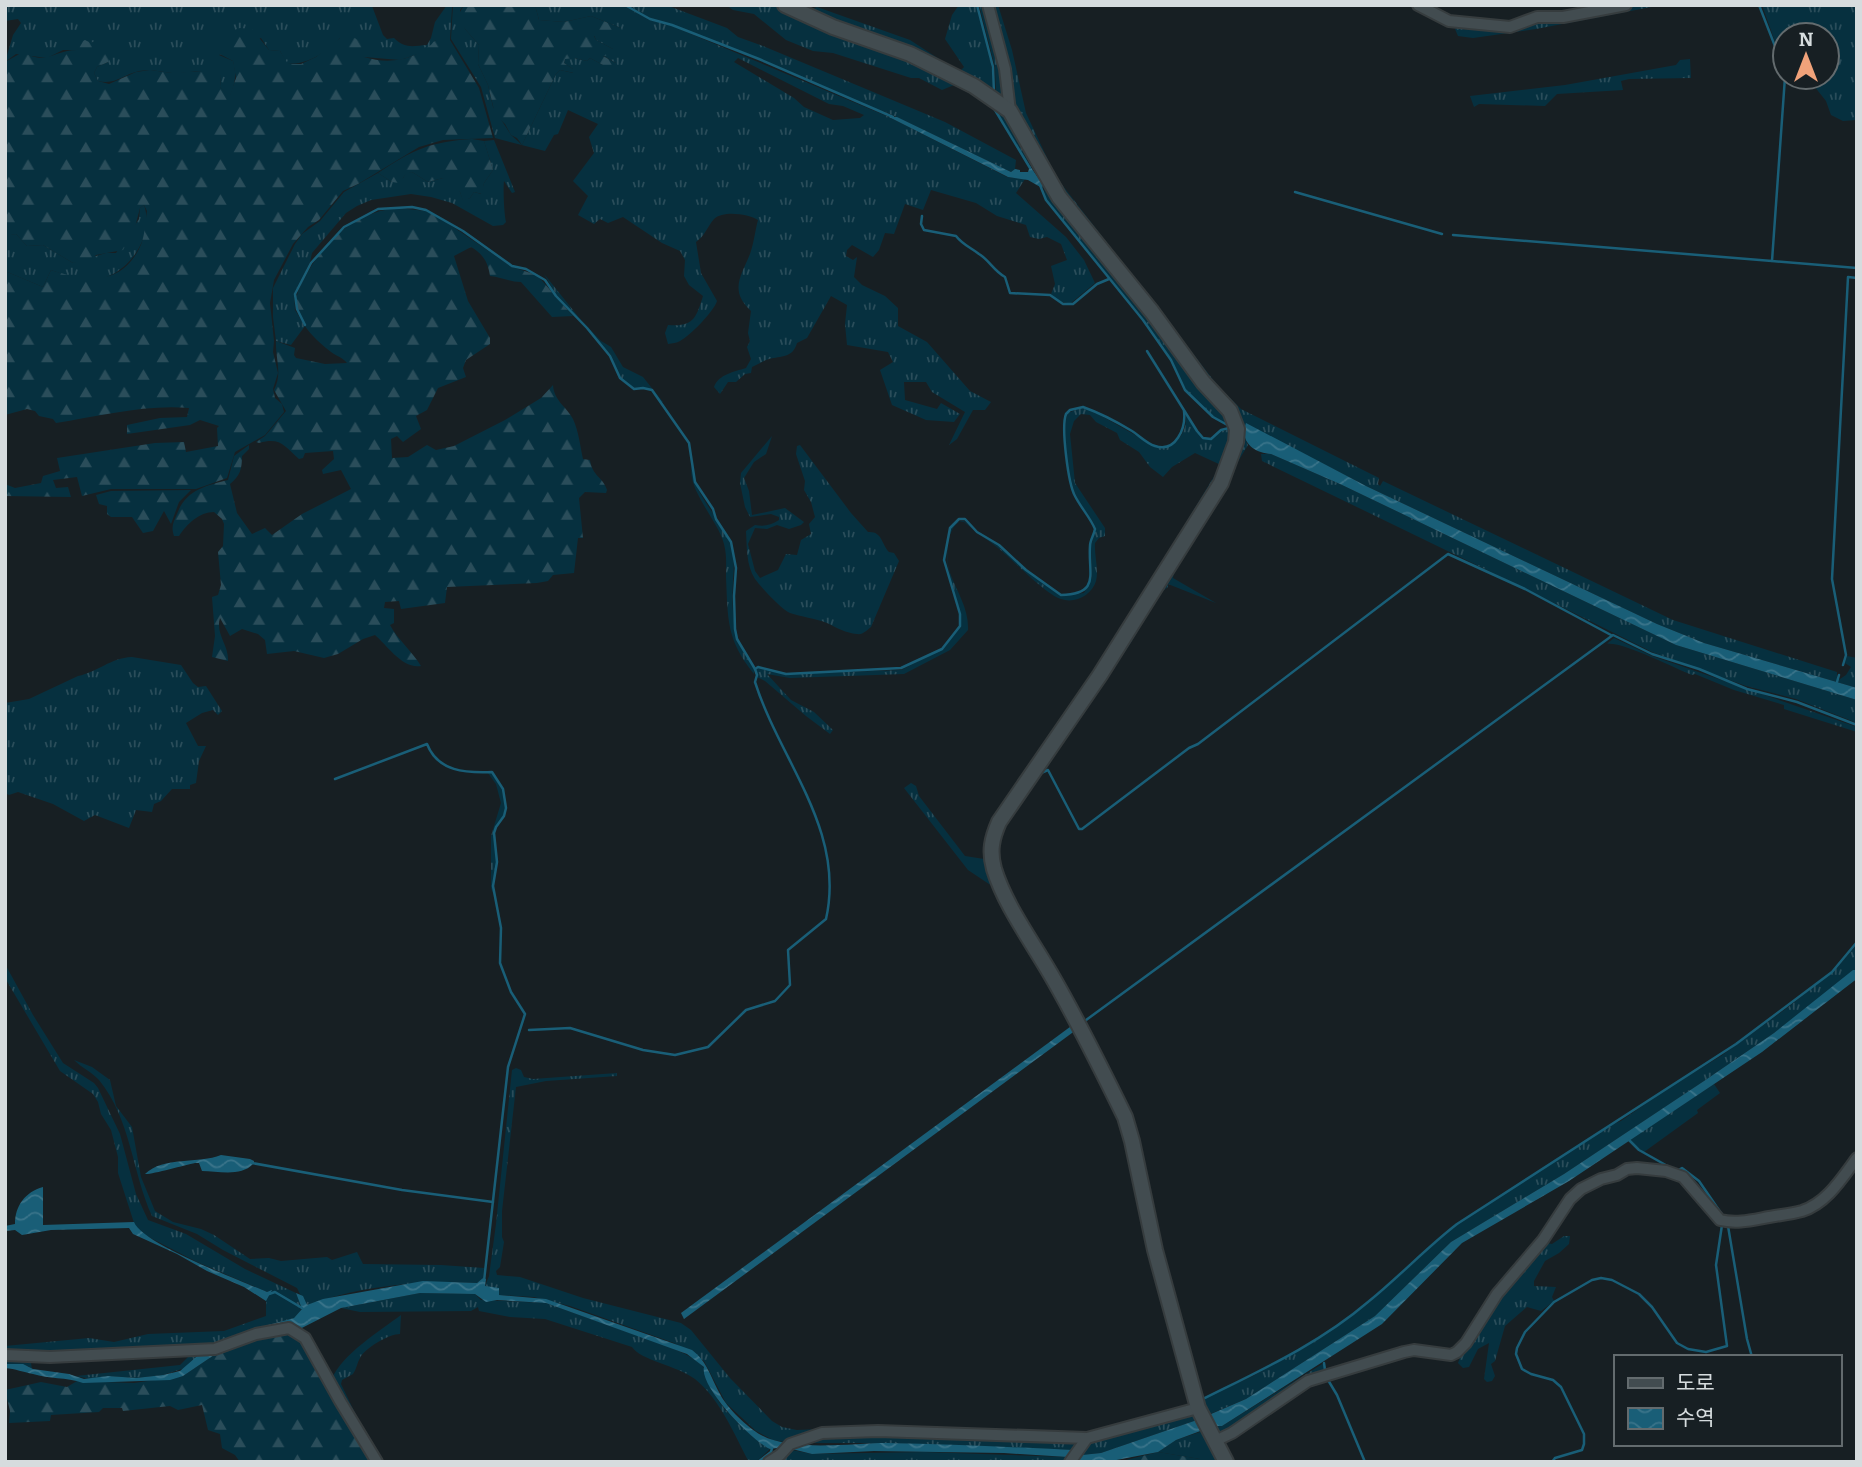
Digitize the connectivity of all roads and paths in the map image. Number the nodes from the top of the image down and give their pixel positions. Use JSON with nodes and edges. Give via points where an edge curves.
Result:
{"nodes":[{"id":1,"x":785,"y":5,"type":"edge"},
{"id":2,"x":988,"y":5,"type":"edge"},
{"id":3,"x":1418,"y":5,"type":"edge"},
{"id":4,"x":1626,"y":5,"type":"edge"},
{"id":5,"x":1010,"y":111,"type":"junction"},
{"id":6,"x":1857,"y":1158,"type":"edge"},
{"id":7,"x":5,"y":1355,"type":"edge"},
{"id":8,"x":1199,"y":1409,"type":"junction"},
{"id":9,"x":1087,"y":1438,"type":"junction"},
{"id":10,"x":1215,"y":1441,"type":"junction"},
{"id":11,"x":377,"y":1462,"type":"edge"},
{"id":12,"x":769,"y":1462,"type":"edge"},
{"id":13,"x":1070,"y":1462,"type":"edge"},
{"id":14,"x":1226,"y":1462,"type":"edge"}],
"edges":[{"from":1,"to":5,"type":"street","via":[[910,54],[974,86]]},
{"from":2,"to":5,"type":"street","via":[[1005,69]]},
{"from":3,"to":4,"type":"street","via":[[1449,21],[1510,27],[1537,17]]},
{"from":5,"to":8,"type":"street","via":[[1059,197],[1230,411],[1237,429],[1231,462],[1221,483],[1100,675],[999,822],[991,852],[1006,897],[1125,1116],[1155,1250]]},
{"from":6,"to":10,"type":"street","via":[[1815,1204],[1749,1221],[1720,1220],[1683,1177],[1666,1171],[1627,1169],[1591,1183],[1562,1209],[1457,1352],[1414,1350],[1308,1381]]},
{"from":7,"to":11,"type":"street","via":[[215,1349],[289,1328],[305,1338]]},
{"from":8,"to":9,"type":"street"},
{"from":8,"to":10,"type":"street"},
{"from":9,"to":12,"type":"street","via":[[822,1433],[790,1444]]},
{"from":9,"to":13,"type":"street"},
{"from":10,"to":14,"type":"street"}]}
